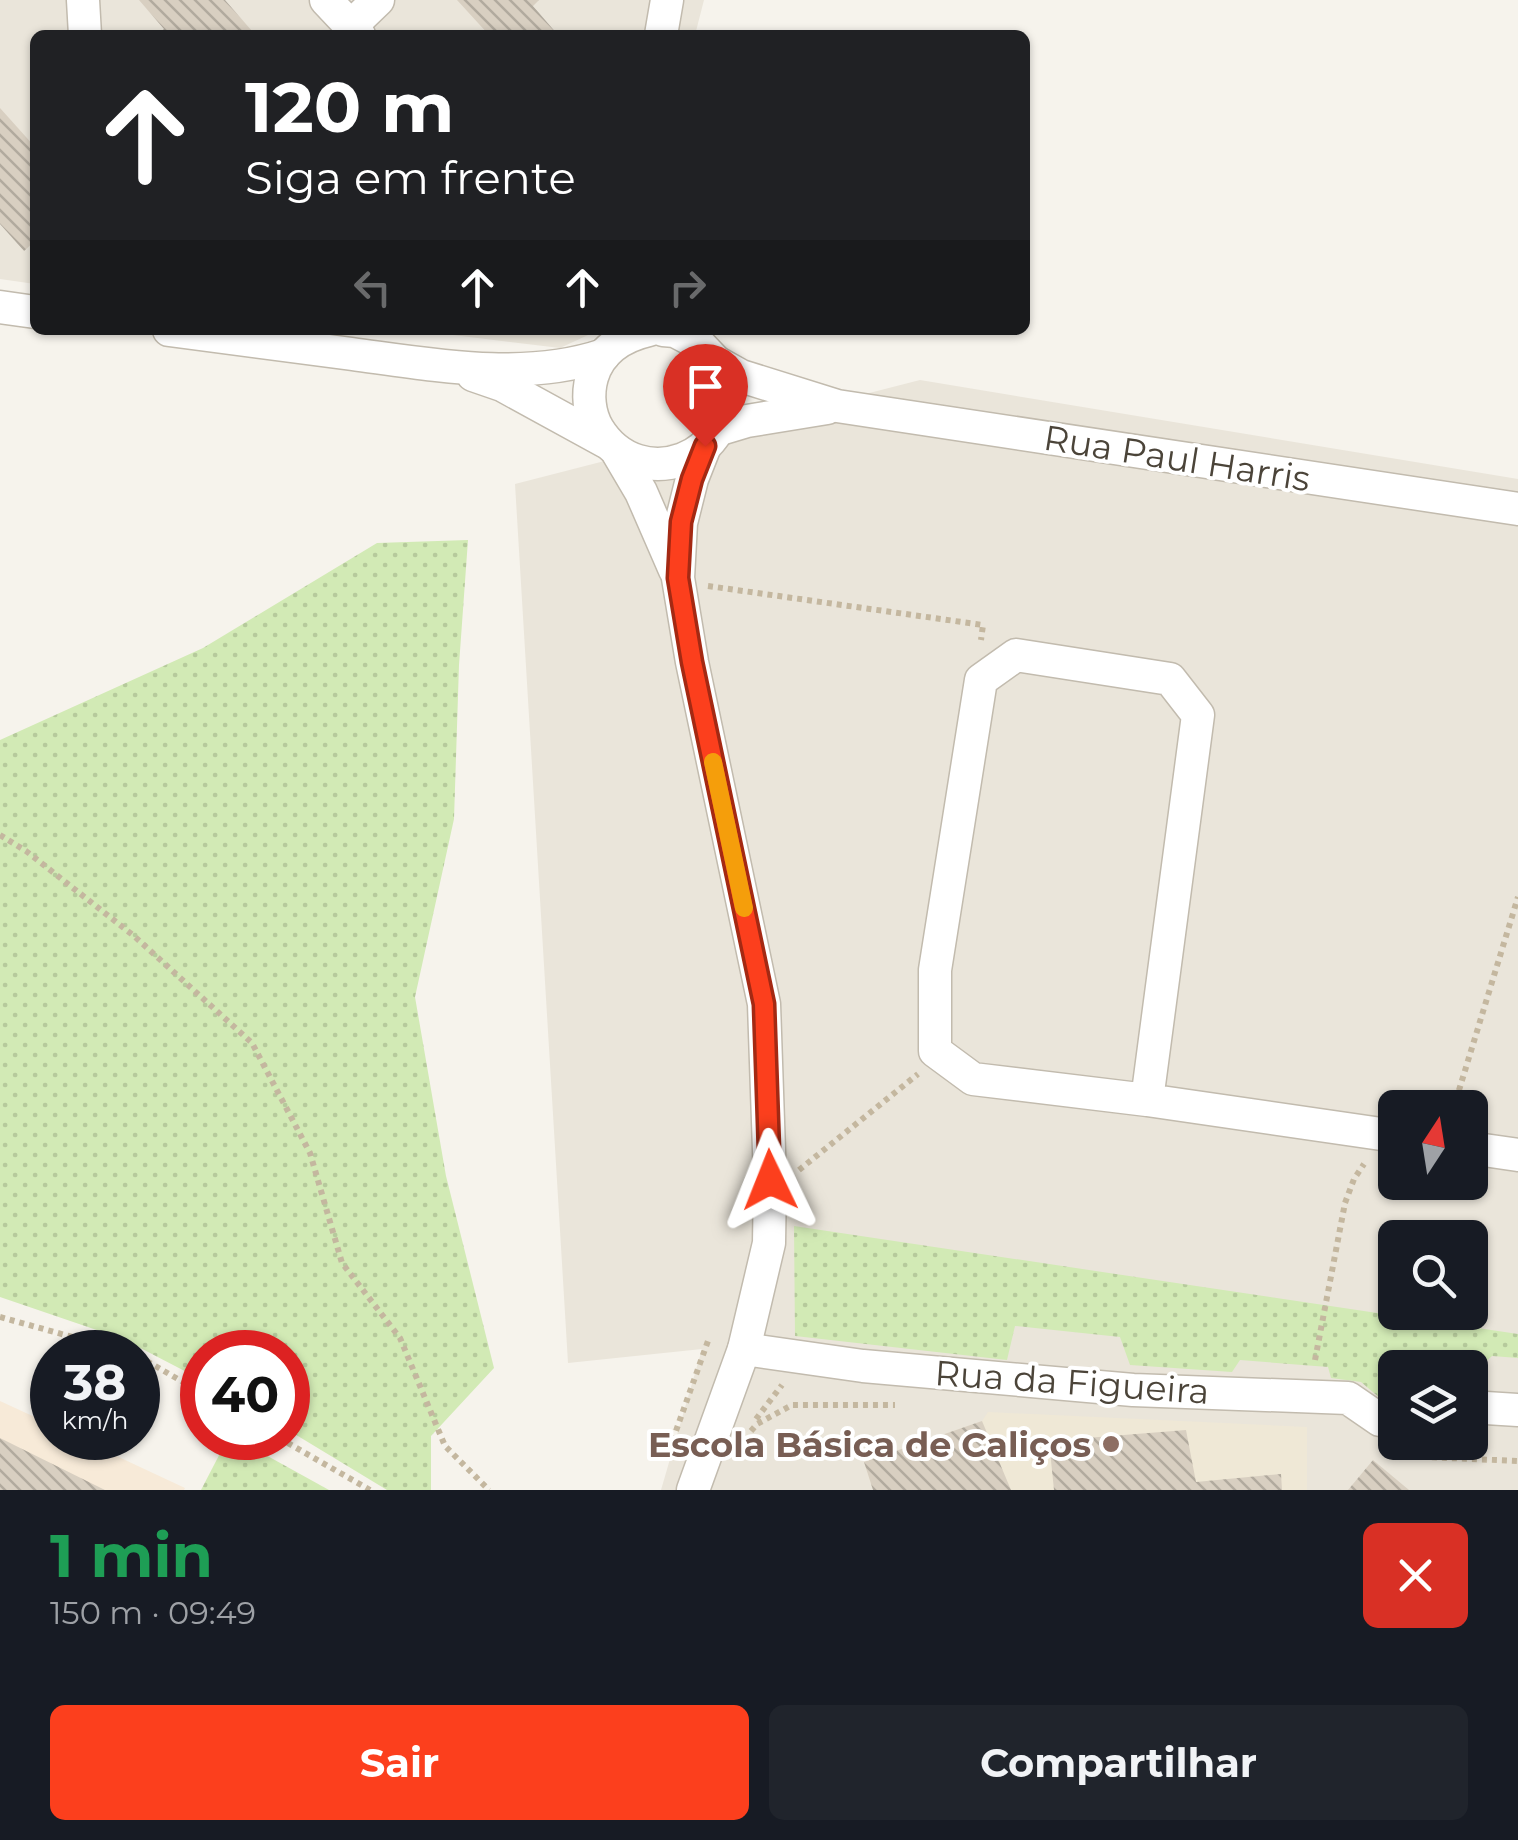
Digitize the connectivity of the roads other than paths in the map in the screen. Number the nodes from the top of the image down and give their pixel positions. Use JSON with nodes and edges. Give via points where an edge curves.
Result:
{"nodes":[{"id":1,"x":83,"y":0,"type":"edge"},
{"id":2,"x":326,"y":0,"type":"edge"},
{"id":3,"x":378,"y":0,"type":"edge"},
{"id":4,"x":667,"y":0,"type":"edge"},
{"id":5,"x":85,"y":30,"type":"edge"},
{"id":6,"x":354,"y":30,"type":"edge"},
{"id":7,"x":356,"y":30,"type":"edge"},
{"id":8,"x":662,"y":30,"type":"edge"},
{"id":9,"x":215,"y":335,"type":"edge"},
{"id":10,"x":683,"y":335,"type":"edge"},
{"id":11,"x":612,"y":343,"type":"edge"},
{"id":12,"x":716,"y":362,"type":"junction"},
{"id":13,"x":450,"y":366,"type":"junction"},
{"id":14,"x":837,"y":406,"type":"junction"},
{"id":15,"x":711,"y":438,"type":"junction"},
{"id":16,"x":612,"y":447,"type":"junction"},
{"id":17,"x":1518,"y":509,"type":"edge"},
{"id":18,"x":693,"y":582,"type":"junction"},
{"id":19,"x":1147,"y":1100,"type":"junction"},
{"id":20,"x":1378,"y":1143,"type":"edge"},
{"id":21,"x":1488,"y":1151,"type":"edge"},
{"id":22,"x":1518,"y":1155,"type":"edge"},
{"id":23,"x":744,"y":1349,"type":"junction"},
{"id":24,"x":1488,"y":1408,"type":"edge"},
{"id":25,"x":1518,"y":1410,"type":"edge"},
{"id":26,"x":1378,"y":1419,"type":"edge"},
{"id":27,"x":693,"y":1490,"type":"edge"}],
"edges":[{"from":1,"to":5,"type":"street"},
{"from":2,"to":6,"type":"street"},
{"from":3,"to":7,"type":"street"},
{"from":4,"to":8,"type":"street"},
{"from":9,"to":13,"type":"street"},
{"from":10,"to":12,"type":"street"},
{"from":11,"to":13,"type":"street","via":[[579,363],[555,367]]},
{"from":11,"to":16,"type":"street","via":[[592,375],[589,398],[594,422]]},
{"from":12,"to":14,"type":"street"},
{"from":12,"to":15,"type":"street","via":[[725,408]]},
{"from":13,"to":16,"type":"street","via":[[502,385]]},
{"from":14,"to":15,"type":"street","via":[[747,420]]},
{"from":14,"to":17,"type":"street","name":"Rua Paul Harris"},
{"from":15,"to":16,"type":"street","via":[[686,459],[662,465]]},
{"from":15,"to":18,"type":"street","via":[[681,522]]},
{"from":16,"to":18,"type":"street"},
{"from":18,"to":23,"type":"street","via":[[692,662],[764,1004],[769,1242]]},
{"from":19,"to":19,"type":"street","via":[[972,1079],[935,1051],[936,970],[981,680],[1016,654],[1170,679],[1198,715]]},
{"from":19,"to":20,"type":"street"},
{"from":21,"to":22,"type":"street"},
{"from":23,"to":26,"type":"street","name":"Rua da Figueira","via":[[1134,1390],[1348,1398]]},
{"from":23,"to":27,"type":"street"},
{"from":24,"to":25,"type":"street"}]}
